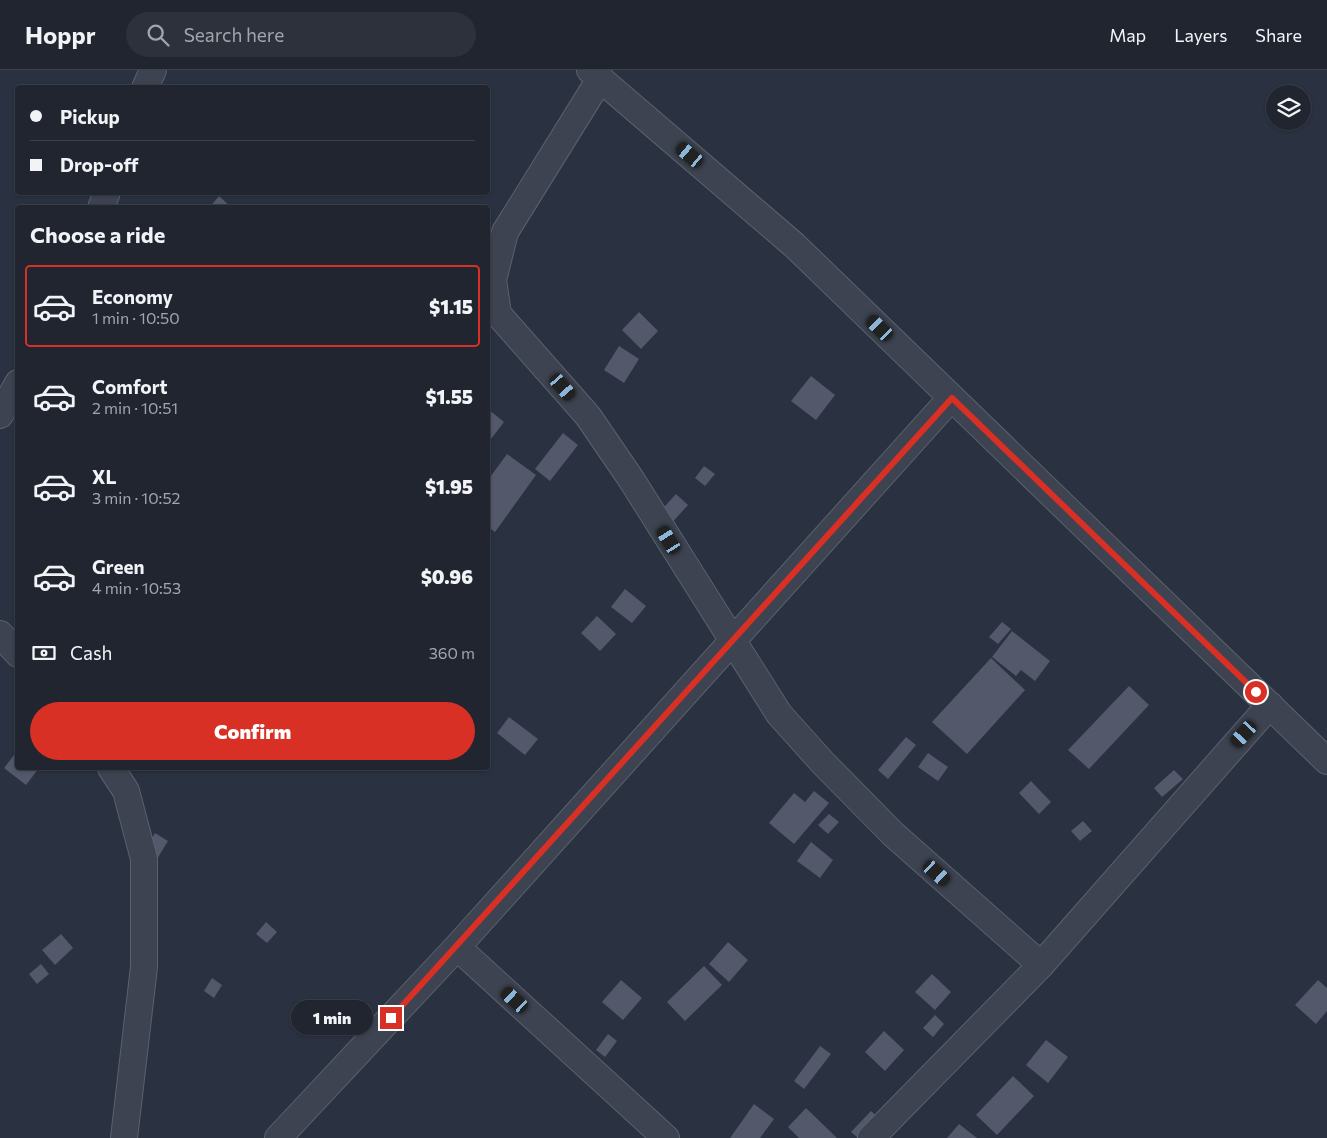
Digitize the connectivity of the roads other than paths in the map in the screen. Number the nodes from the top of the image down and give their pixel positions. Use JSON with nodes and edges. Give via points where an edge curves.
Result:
{"nodes":[{"id":1,"x":153,"y":70,"type":"edge"},
{"id":2,"x":595,"y":74,"type":"edge"},
{"id":3,"x":146,"y":85,"type":"edge"},
{"id":4,"x":15,"y":388,"type":"edge"},
{"id":5,"x":952,"y":398,"type":"junction"},
{"id":6,"x":0,"y":415,"type":"edge"},
{"id":7,"x":0,"y":634,"type":"edge"},
{"id":8,"x":732,"y":641,"type":"junction"},
{"id":9,"x":15,"y":651,"type":"edge"},
{"id":10,"x":1270,"y":705,"type":"junction"},
{"id":11,"x":1327,"y":761,"type":"edge"},
{"id":12,"x":112,"y":770,"type":"edge"},
{"id":13,"x":457,"y":948,"type":"junction"},
{"id":14,"x":1041,"y":965,"type":"junction"},
{"id":15,"x":287,"y":1135,"type":"edge"},
{"id":16,"x":124,"y":1138,"type":"edge"},
{"id":17,"x":666,"y":1138,"type":"edge"},
{"id":18,"x":871,"y":1138,"type":"edge"}],
"edges":[{"from":1,"to":3,"type":"street"},
{"from":2,"to":5,"type":"street","via":[[794,245]]},
{"from":2,"to":8,"type":"street","via":[[505,232],[493,280],[498,314],[588,416]]},
{"from":4,"to":6,"type":"street"},
{"from":5,"to":8,"type":"street"},
{"from":5,"to":10,"type":"street"},
{"from":7,"to":9,"type":"street"},
{"from":8,"to":13,"type":"street"},
{"from":8,"to":14,"type":"street","via":[[779,714],[823,763],[893,834]]},
{"from":10,"to":11,"type":"street"},
{"from":10,"to":14,"type":"street"},
{"from":12,"to":16,"type":"street","via":[[126,791],[144,859],[144,967]]},
{"from":13,"to":15,"type":"street"},
{"from":13,"to":17,"type":"street"},
{"from":14,"to":18,"type":"street"}]}
